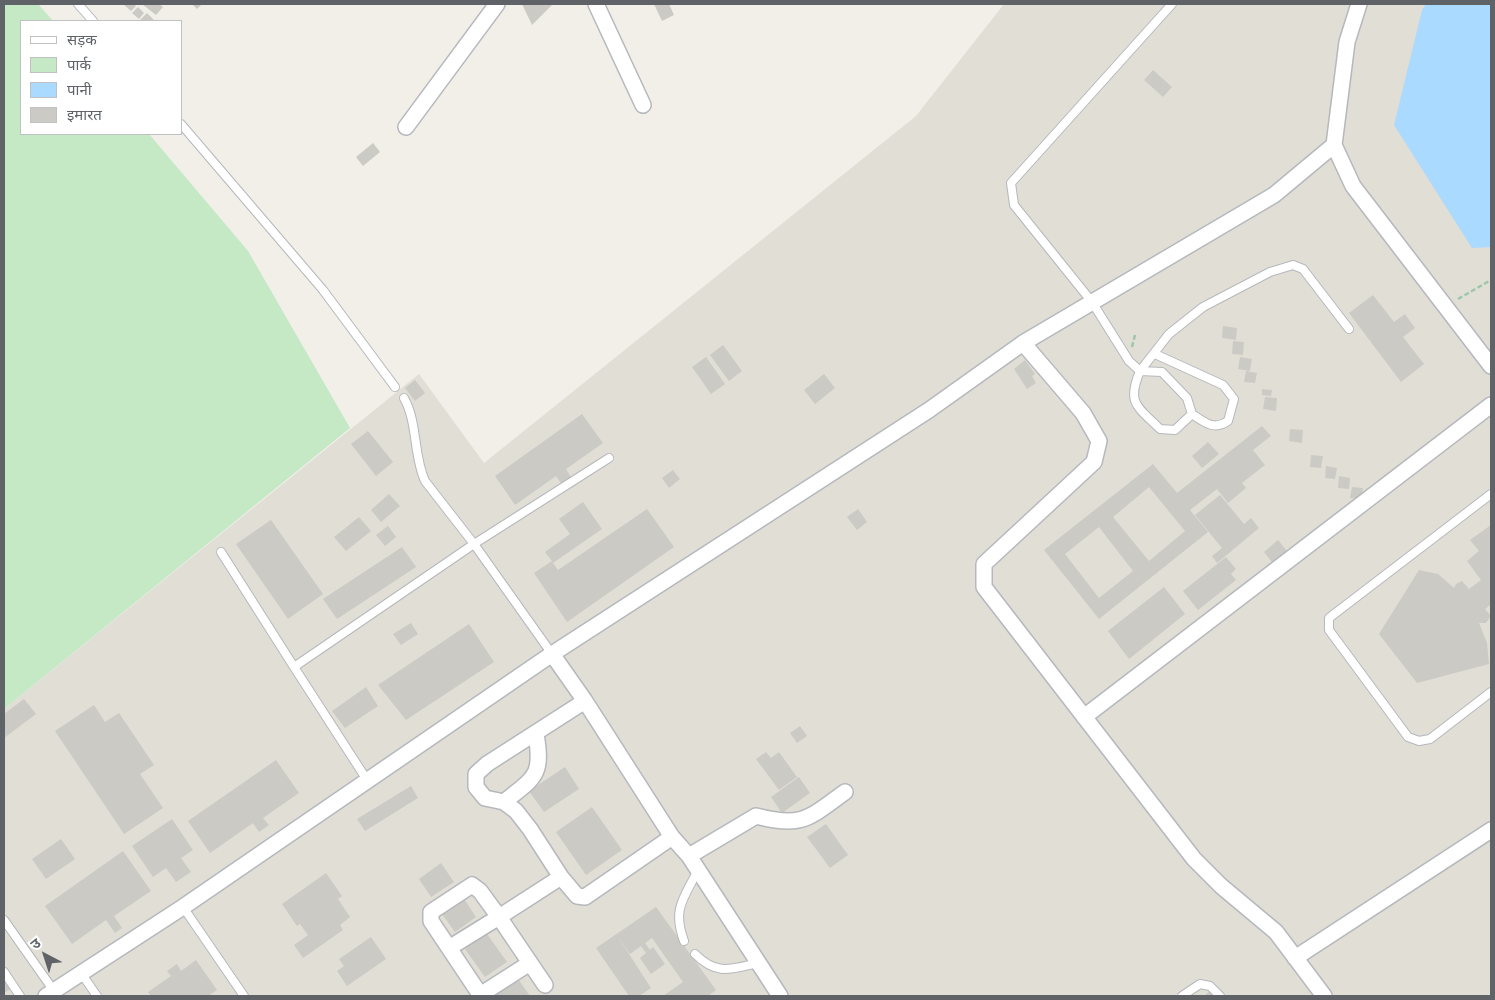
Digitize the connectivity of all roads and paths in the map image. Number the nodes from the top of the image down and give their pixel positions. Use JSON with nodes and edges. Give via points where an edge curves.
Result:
{"nodes":[{"id":1,"x":78,"y":4,"type":"edge"},
{"id":2,"x":496,"y":4,"type":"edge"},
{"id":3,"x":596,"y":4,"type":"edge"},
{"id":4,"x":1172,"y":4,"type":"edge"},
{"id":5,"x":1359,"y":4,"type":"edge"},
{"id":6,"x":93,"y":20,"type":"edge"},
{"id":7,"x":643,"y":105,"type":"dead end"},
{"id":8,"x":182,"y":125,"type":"edge"},
{"id":9,"x":406,"y":127,"type":"dead end"},
{"id":10,"x":1334,"y":145,"type":"junction"},
{"id":11,"x":1491,"y":280,"type":"edge"},
{"id":12,"x":1092,"y":302,"type":"junction"},
{"id":13,"x":1446,"y":307,"type":"junction"},
{"id":14,"x":1349,"y":329,"type":"dead end"},
{"id":15,"x":1023,"y":344,"type":"junction"},
{"id":16,"x":1155,"y":354,"type":"junction"},
{"id":17,"x":1491,"y":366,"type":"edge"},
{"id":18,"x":1140,"y":371,"type":"junction"},
{"id":19,"x":395,"y":387,"type":"dead end"},
{"id":20,"x":404,"y":398,"type":"dead end"},
{"id":21,"x":1491,"y":405,"type":"edge"},
{"id":22,"x":1192,"y":414,"type":"junction"},
{"id":23,"x":609,"y":458,"type":"dead end"},
{"id":24,"x":1491,"y":494,"type":"edge"},
{"id":25,"x":474,"y":544,"type":"junction"},
{"id":26,"x":221,"y":552,"type":"dead end"},
{"id":27,"x":552,"y":654,"type":"junction"},
{"id":28,"x":294,"y":667,"type":"junction"},
{"id":29,"x":1491,"y":692,"type":"edge"},
{"id":30,"x":585,"y":701,"type":"junction"},
{"id":31,"x":1084,"y":717,"type":"junction"},
{"id":32,"x":536,"y":734,"type":"junction"},
{"id":33,"x":367,"y":780,"type":"junction"},
{"id":34,"x":844,"y":792,"type":"dead end"},
{"id":35,"x":504,"y":802,"type":"junction"},
{"id":36,"x":1491,"y":830,"type":"edge"},
{"id":37,"x":672,"y":837,"type":"junction"},
{"id":38,"x":689,"y":856,"type":"junction"},
{"id":39,"x":698,"y":870,"type":"junction"},
{"id":40,"x":561,"y":877,"type":"junction"},
{"id":41,"x":182,"y":907,"type":"junction"},
{"id":42,"x":499,"y":917,"type":"junction"},
{"id":43,"x":4,"y":920,"type":"edge"},
{"id":44,"x":684,"y":941,"type":"dead end"},
{"id":45,"x":449,"y":948,"type":"junction"},
{"id":46,"x":695,"y":954,"type":"dead end"},
{"id":47,"x":1295,"y":958,"type":"junction"},
{"id":48,"x":530,"y":963,"type":"junction"},
{"id":49,"x":758,"y":963,"type":"junction"},
{"id":50,"x":4,"y":972,"type":"edge"},
{"id":51,"x":82,"y":973,"type":"junction"},
{"id":52,"x":545,"y":986,"type":"dead end"},
{"id":53,"x":50,"y":994,"type":"edge"},
{"id":54,"x":20,"y":996,"type":"edge"},
{"id":55,"x":97,"y":996,"type":"edge"},
{"id":56,"x":244,"y":996,"type":"edge"},
{"id":57,"x":480,"y":996,"type":"edge"},
{"id":58,"x":780,"y":996,"type":"edge"},
{"id":59,"x":1182,"y":996,"type":"edge"},
{"id":60,"x":1220,"y":996,"type":"edge"},
{"id":61,"x":1324,"y":996,"type":"edge"}],
"edges":[{"from":1,"to":6,"type":"lane"},
{"from":2,"to":9,"type":"street"},
{"from":3,"to":7,"type":"street"},
{"from":4,"to":12,"type":"lane","via":[[1011,183],[1014,205]]},
{"from":5,"to":10,"type":"street","via":[[1347,42]]},
{"from":8,"to":19,"type":"lane","via":[[323,290]]},
{"from":10,"to":12,"type":"street","via":[[1274,195]]},
{"from":10,"to":13,"type":"street","via":[[1353,186]]},
{"from":11,"to":13,"type":"path"},
{"from":12,"to":15,"type":"street"},
{"from":12,"to":18,"type":"lane","via":[[1129,361]]},
{"from":13,"to":17,"type":"street"},
{"from":14,"to":16,"type":"lane","via":[[1303,269],[1293,265],[1270,272],[1203,307],[1169,334]]},
{"from":15,"to":27,"type":"street","via":[[929,410]]},
{"from":15,"to":31,"type":"street","via":[[1083,413],[1098,441],[1094,462],[984,564],[984,587]]},
{"from":16,"to":18,"type":"lane"},
{"from":16,"to":22,"type":"lane","via":[[1223,385],[1234,398],[1228,421],[1222,425],[1213,427]]},
{"from":18,"to":22,"type":"lane","via":[[1162,372],[1187,398]]},
{"from":18,"to":22,"type":"lane","via":[[1132,395],[1160,429],[1175,430]]},
{"from":20,"to":25,"type":"lane","via":[[410,411],[420,471]]},
{"from":21,"to":31,"type":"street"},
{"from":23,"to":25,"type":"lane"},
{"from":24,"to":29,"type":"lane","via":[[1329,618],[1329,630],[1408,737],[1418,741],[1430,739]]},
{"from":25,"to":27,"type":"lane"},
{"from":25,"to":28,"type":"lane"},
{"from":26,"to":28,"type":"lane"},
{"from":27,"to":30,"type":"street"},
{"from":27,"to":33,"type":"street"},
{"from":28,"to":33,"type":"lane"},
{"from":30,"to":32,"type":"street"},
{"from":30,"to":37,"type":"street"},
{"from":31,"to":47,"type":"street","via":[[1194,859],[1276,932]]},
{"from":32,"to":35,"type":"street","via":[[539,768],[532,779]]},
{"from":32,"to":35,"type":"street","via":[[476,774],[476,787],[485,798]]},
{"from":33,"to":41,"type":"street"},
{"from":34,"to":38,"type":"street","via":[[798,822],[780,822],[756,816]]},
{"from":35,"to":40,"type":"street","via":[[530,829]]},
{"from":36,"to":47,"type":"street"},
{"from":37,"to":38,"type":"street"},
{"from":37,"to":40,"type":"street","via":[[585,897],[577,896]]},
{"from":38,"to":39,"type":"street"},
{"from":39,"to":44,"type":"lane","via":[[679,910],[678,924]]},
{"from":39,"to":49,"type":"street"},
{"from":40,"to":42,"type":"street"},
{"from":41,"to":51,"type":"street"},
{"from":41,"to":56,"type":"lane"},
{"from":42,"to":45,"type":"street"},
{"from":42,"to":45,"type":"street","via":[[480,891],[472,886],[464,888],[431,912],[431,921]]},
{"from":42,"to":48,"type":"street"},
{"from":43,"to":53,"type":"lane"},
{"from":45,"to":57,"type":"street"},
{"from":46,"to":49,"type":"lane","via":[[713,969],[727,970]]},
{"from":47,"to":61,"type":"street"},
{"from":48,"to":52,"type":"street"},
{"from":48,"to":57,"type":"street"},
{"from":49,"to":58,"type":"street"},
{"from":50,"to":54,"type":"lane"},
{"from":51,"to":53,"type":"street"},
{"from":51,"to":55,"type":"lane"},
{"from":59,"to":60,"type":"lane","via":[[1200,984],[1210,986]]}]}
